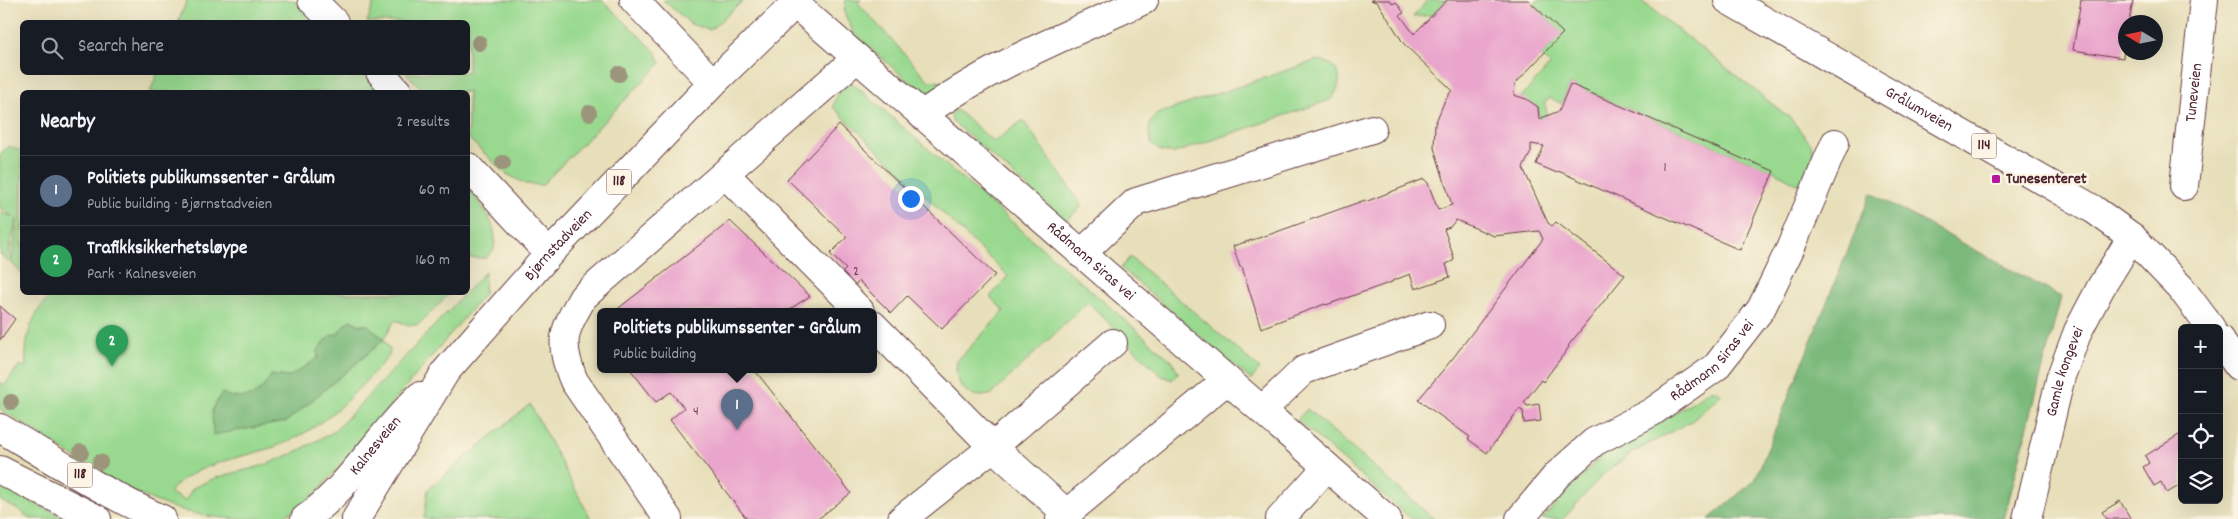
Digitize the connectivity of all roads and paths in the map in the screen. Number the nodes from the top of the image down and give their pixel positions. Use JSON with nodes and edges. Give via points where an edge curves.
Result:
{"nodes":[{"id":1,"x":312,"y":0,"type":"edge"},
{"id":2,"x":634,"y":0,"type":"edge"},
{"id":3,"x":1144,"y":0,"type":"edge"},
{"id":4,"x":1728,"y":0,"type":"edge"},
{"id":5,"x":2204,"y":0,"type":"edge"},
{"id":6,"x":797,"y":2,"type":"edge"},
{"id":7,"x":332,"y":20,"type":"edge"},
{"id":8,"x":857,"y":58,"type":"junction"},
{"id":9,"x":383,"y":75,"type":"edge"},
{"id":10,"x":713,"y":84,"type":"junction"},
{"id":11,"x":396,"y":90,"type":"edge"},
{"id":12,"x":922,"y":115,"type":"junction"},
{"id":13,"x":1372,"y":129,"type":"dead end"},
{"id":14,"x":1835,"y":143,"type":"dead end"},
{"id":15,"x":470,"y":169,"type":"edge"},
{"id":16,"x":725,"y":174,"type":"junction"},
{"id":17,"x":2184,"y":186,"type":"dead end"},
{"id":18,"x":2132,"y":237,"type":"junction"},
{"id":19,"x":549,"y":254,"type":"junction"},
{"id":20,"x":1081,"y":254,"type":"junction"},
{"id":21,"x":857,"y":308,"type":"edge"},
{"id":22,"x":2208,"y":324,"type":"edge"},
{"id":23,"x":1430,"y":325,"type":"dead end"},
{"id":24,"x":877,"y":329,"type":"edge"},
{"id":25,"x":1113,"y":343,"type":"dead end"},
{"id":26,"x":2223,"y":345,"type":"edge"},
{"id":27,"x":2238,"y":366,"type":"edge"},
{"id":28,"x":446,"y":370,"type":"junction"},
{"id":29,"x":1227,"y":380,"type":"junction"},
{"id":30,"x":1262,"y":410,"type":"junction"},
{"id":31,"x":0,"y":428,"type":"edge"},
{"id":32,"x":993,"y":447,"type":"junction"},
{"id":33,"x":1327,"y":467,"type":"junction"},
{"id":34,"x":0,"y":470,"type":"edge"},
{"id":35,"x":1064,"y":516,"type":"edge"},
{"id":36,"x":97,"y":519,"type":"edge"},
{"id":37,"x":162,"y":519,"type":"edge"},
{"id":38,"x":305,"y":519,"type":"edge"},
{"id":39,"x":356,"y":519,"type":"edge"},
{"id":40,"x":668,"y":519,"type":"edge"},
{"id":41,"x":902,"y":519,"type":"edge"},
{"id":42,"x":1280,"y":519,"type":"edge"},
{"id":43,"x":1387,"y":519,"type":"edge"},
{"id":44,"x":1520,"y":519,"type":"edge"},
{"id":45,"x":2027,"y":519,"type":"edge"}],
"edges":[{"from":1,"to":7,"type":"main road"},
{"from":2,"to":10,"type":"main road"},
{"from":3,"to":12,"type":"main road","via":[[1039,48],[943,100]]},
{"from":4,"to":18,"type":"main road","name":"Grålumveien","number":"114","via":[[2061,190]]},
{"from":5,"to":17,"type":"main road","name":"Tuneveien"},
{"from":6,"to":8,"type":"main road","name":"Rådmann Siras vei"},
{"from":6,"to":10,"type":"main road","name":"Bjørnstadveien","number":"118"},
{"from":8,"to":12,"type":"main road","name":"Rådmann Siras vei"},
{"from":8,"to":16,"type":"main road"},
{"from":9,"to":11,"type":"main road"},
{"from":10,"to":19,"type":"main road","name":"Bjørnstadveien","number":"118"},
{"from":12,"to":20,"type":"main road","name":"Rådmann Siras vei"},
{"from":13,"to":20,"type":"main road","via":[[1136,202]]},
{"from":14,"to":44,"type":"main road","name":"Rådmann Siras vei","via":[[1761,309],[1716,367],[1652,412],[1594,442],[1557,475]]},
{"from":15,"to":19,"type":"main road"},
{"from":16,"to":21,"type":"main road"},
{"from":16,"to":40,"type":"main road","via":[[584,297],[570,320],[564,339],[565,358],[574,381]]},
{"from":18,"to":22,"type":"main road","name":"Grålumveien","number":"114","via":[[2181,288]]},
{"from":18,"to":45,"type":"main road","name":"Gamle kongevei","via":[[2078,331],[2061,376]]},
{"from":19,"to":28,"type":"main road","name":"Bjørnstadveien","number":"118"},
{"from":20,"to":29,"type":"main road","name":"Rådmann Siras vei"},
{"from":23,"to":30,"type":"main road","via":[[1304,370]]},
{"from":24,"to":32,"type":"main road"},
{"from":25,"to":32,"type":"main road"},
{"from":26,"to":27,"type":"main road"},
{"from":28,"to":38,"type":"main road","name":"Kalnesveien","number":"118","via":[[398,417],[359,466]]},
{"from":28,"to":39,"type":"main road","name":"Bjørnstadveien","number":"118"},
{"from":29,"to":30,"type":"main road","name":"Rådmann Siras vei"},
{"from":29,"to":35,"type":"main road"},
{"from":30,"to":33,"type":"main road","name":"Rådmann Siras vei"},
{"from":31,"to":37,"type":"main road","number":"118"},
{"from":32,"to":35,"type":"main road"},
{"from":32,"to":41,"type":"main road"},
{"from":33,"to":42,"type":"main road"},
{"from":33,"to":43,"type":"main road","name":"Rådmann Siras vei"},
{"from":34,"to":36,"type":"main road","number":"118"}]}
